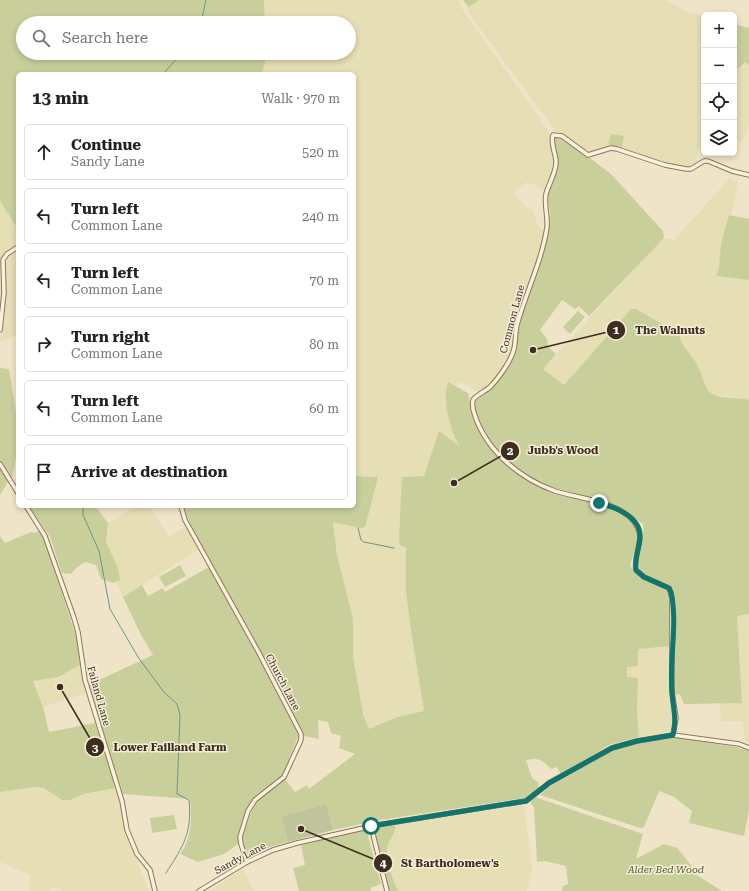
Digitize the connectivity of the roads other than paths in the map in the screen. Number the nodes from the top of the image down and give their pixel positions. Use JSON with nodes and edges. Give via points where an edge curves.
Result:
{"nodes":[{"id":1,"x":749,"y":175,"type":"edge"},
{"id":2,"x":16,"y":248,"type":"edge"},
{"id":3,"x":0,"y":330,"type":"edge"},
{"id":4,"x":0,"y":464,"type":"edge"},
{"id":5,"x":16,"y":490,"type":"edge"},
{"id":6,"x":27,"y":508,"type":"edge"},
{"id":7,"x":181,"y":508,"type":"edge"},
{"id":8,"x":673,"y":735,"type":"junction"},
{"id":9,"x":749,"y":748,"type":"edge"},
{"id":10,"x":371,"y":826,"type":"junction"},
{"id":11,"x":247,"y":862,"type":"junction"},
{"id":12,"x":155,"y":891,"type":"edge"},
{"id":13,"x":199,"y":891,"type":"edge"},
{"id":14,"x":387,"y":891,"type":"edge"}],
"edges":[{"from":1,"to":8,"type":"street","name":"Common Lane","via":[[734,172],[708,161],[691,170],[676,168],[611,148],[588,155],[562,136],[553,136],[556,163],[546,196],[546,228],[541,253],[517,327],[514,350],[491,386],[474,399],[472,404],[476,418],[490,444],[513,468],[542,485],[620,510],[634,520],[640,536],[636,570],[644,577],[669,588],[672,598],[672,692],[676,718]]},
{"from":2,"to":3,"type":"street","via":[[3,260],[4,293]]},
{"from":4,"to":5,"type":"street"},
{"from":6,"to":12,"type":"street","name":"Failand Lane","via":[[45,536],[74,618],[85,680],[122,801],[127,830],[137,854],[150,870]]},
{"from":7,"to":11,"type":"street","name":"Church Lane","via":[[301,734],[301,740],[284,778],[256,800],[248,811],[240,837]]},
{"from":8,"to":9,"type":"street","name":"Sandy Lane","via":[[739,744]]},
{"from":8,"to":10,"type":"street","name":"Sandy Lane","via":[[612,748],[549,783],[526,801]]},
{"from":10,"to":11,"type":"street","name":"Sandy Lane","via":[[297,842]]},
{"from":10,"to":14,"type":"street"},
{"from":11,"to":13,"type":"street","name":"Sandy Lane"}]}
